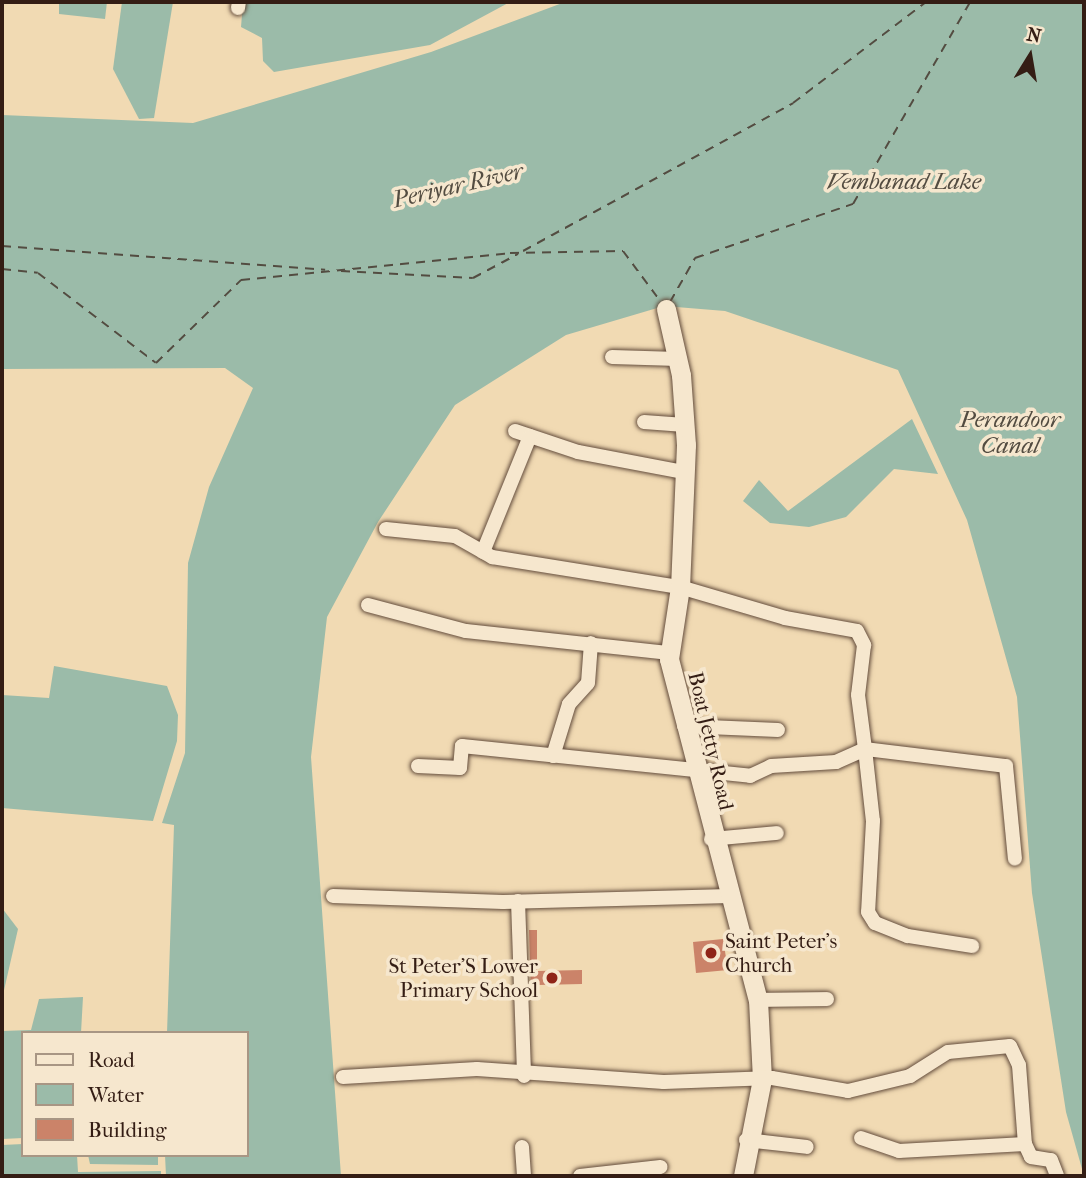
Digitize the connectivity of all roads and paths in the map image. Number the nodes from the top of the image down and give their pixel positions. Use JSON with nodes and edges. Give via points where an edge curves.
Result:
{"nodes":[{"id":1,"x":666,"y":309,"type":"dead end"},
{"id":2,"x":612,"y":357,"type":"dead end"},
{"id":3,"x":678,"y":359,"type":"junction"},
{"id":4,"x":644,"y":422,"type":"dead end"},
{"id":5,"x":685,"y":425,"type":"junction"},
{"id":6,"x":515,"y":431,"type":"dead end"},
{"id":7,"x":530,"y":436,"type":"junction"},
{"id":8,"x":684,"y":472,"type":"junction"},
{"id":9,"x":386,"y":529,"type":"dead end"},
{"id":10,"x":483,"y":552,"type":"junction"},
{"id":11,"x":680,"y":587,"type":"junction"},
{"id":12,"x":368,"y":605,"type":"dead end"},
{"id":13,"x":591,"y":643,"type":"junction"},
{"id":14,"x":670,"y":653,"type":"junction"},
{"id":15,"x":684,"y":726,"type":"junction"},
{"id":16,"x":778,"y":730,"type":"dead end"},
{"id":17,"x":865,"y":749,"type":"junction"},
{"id":18,"x":553,"y":756,"type":"junction"},
{"id":19,"x":418,"y":766,"type":"dead end"},
{"id":20,"x":695,"y":775,"type":"junction"},
{"id":21,"x":777,"y":833,"type":"dead end"},
{"id":22,"x":711,"y":839,"type":"junction"},
{"id":23,"x":1015,"y":859,"type":"dead end"},
{"id":24,"x":333,"y":895,"type":"dead end"},
{"id":25,"x":730,"y":896,"type":"junction"},
{"id":26,"x":518,"y":901,"type":"junction"},
{"id":27,"x":972,"y":946,"type":"dead end"},
{"id":28,"x":827,"y":999,"type":"dead end"},
{"id":29,"x":758,"y":1000,"type":"junction"},
{"id":30,"x":523,"y":1076,"type":"junction"},
{"id":31,"x":343,"y":1077,"type":"dead end"},
{"id":32,"x":762,"y":1079,"type":"junction"},
{"id":33,"x":861,"y":1138,"type":"dead end"},
{"id":34,"x":746,"y":1140,"type":"junction"},
{"id":35,"x":1025,"y":1144,"type":"junction"},
{"id":36,"x":522,"y":1147,"type":"dead end"},
{"id":37,"x":807,"y":1147,"type":"dead end"},
{"id":38,"x":660,"y":1167,"type":"dead end"},
{"id":39,"x":524,"y":1176,"type":"edge"},
{"id":40,"x":580,"y":1176,"type":"edge"},
{"id":41,"x":743,"y":1176,"type":"edge"},
{"id":42,"x":1057,"y":1176,"type":"edge"}],
"edges":[{"from":1,"to":3,"type":"street","name":"Boat Jetty Road"},
{"from":2,"to":3,"type":"street"},
{"from":3,"to":5,"type":"street","name":"Boat Jetty Road"},
{"from":4,"to":5,"type":"street"},
{"from":5,"to":8,"type":"street","name":"Boat Jetty Road"},
{"from":6,"to":7,"type":"street"},
{"from":7,"to":8,"type":"street"},
{"from":7,"to":10,"type":"street"},
{"from":8,"to":11,"type":"street","name":"Boat Jetty Road"},
{"from":9,"to":10,"type":"street","via":[[455,536]]},
{"from":10,"to":11,"type":"street","via":[[557,571]]},
{"from":11,"to":14,"type":"street","name":"Boat Jetty Road"},
{"from":11,"to":17,"type":"street","via":[[785,618],[842,623],[857,631],[864,645],[858,695]]},
{"from":12,"to":13,"type":"street","via":[[466,631]]},
{"from":13,"to":14,"type":"street"},
{"from":13,"to":18,"type":"street","via":[[588,682],[569,704]]},
{"from":14,"to":15,"type":"street","name":"Boat Jetty Road"},
{"from":15,"to":16,"type":"street"},
{"from":15,"to":20,"type":"street","name":"Boat Jetty Road"},
{"from":17,"to":20,"type":"street","via":[[836,762],[792,763],[750,776]]},
{"from":17,"to":23,"type":"street","via":[[1006,766]]},
{"from":17,"to":27,"type":"street","via":[[873,821],[868,912],[875,923],[908,936]]},
{"from":18,"to":19,"type":"street","via":[[462,746],[460,768]]},
{"from":18,"to":20,"type":"street"},
{"from":20,"to":22,"type":"street","name":"Boat Jetty Road"},
{"from":21,"to":22,"type":"street"},
{"from":22,"to":25,"type":"street","name":"Boat Jetty Road"},
{"from":24,"to":26,"type":"street"},
{"from":25,"to":26,"type":"street"},
{"from":25,"to":29,"type":"street","name":"Boat Jetty Road"},
{"from":26,"to":30,"type":"street"},
{"from":28,"to":29,"type":"street"},
{"from":29,"to":32,"type":"street","name":"Boat Jetty Road"},
{"from":30,"to":31,"type":"street","via":[[477,1069]]},
{"from":30,"to":32,"type":"street"},
{"from":32,"to":34,"type":"street","name":"Boat Jetty Road"},
{"from":32,"to":35,"type":"street","via":[[848,1091],[910,1076],[948,1052],[1010,1046],[1019,1065]]},
{"from":33,"to":35,"type":"street","via":[[899,1151]]},
{"from":34,"to":37,"type":"street"},
{"from":34,"to":41,"type":"street","name":"Boat Jetty Road"},
{"from":35,"to":42,"type":"street","via":[[1031,1157],[1051,1160]]},
{"from":36,"to":39,"type":"street"},
{"from":38,"to":40,"type":"street"}]}
